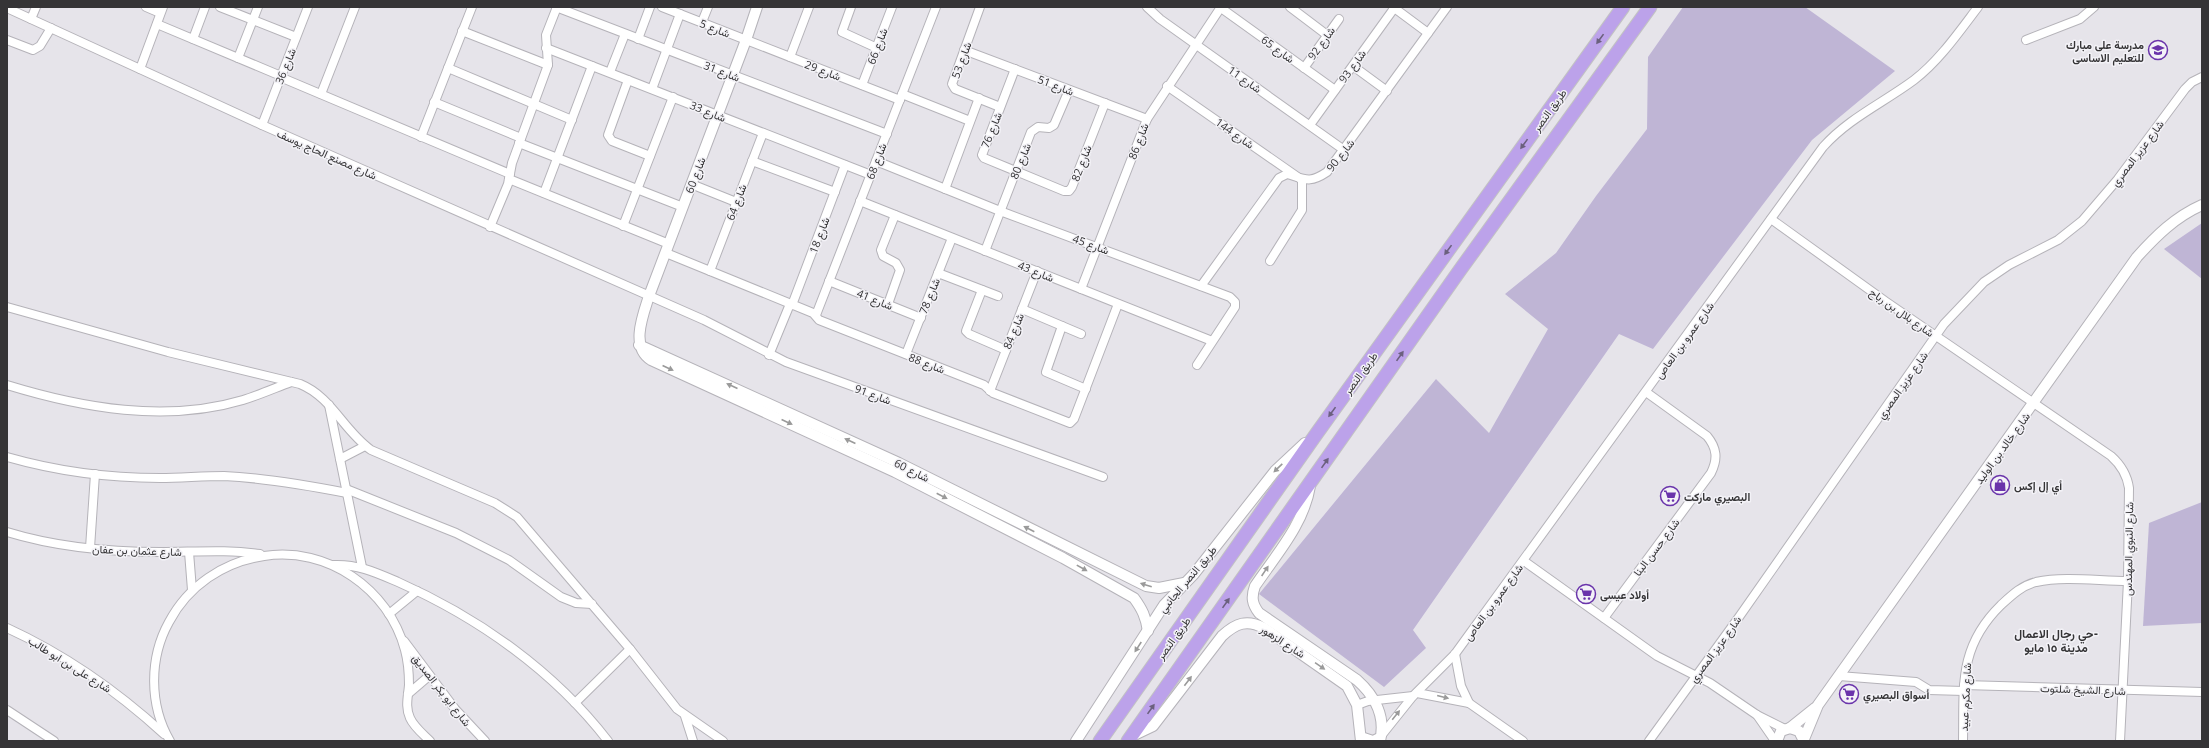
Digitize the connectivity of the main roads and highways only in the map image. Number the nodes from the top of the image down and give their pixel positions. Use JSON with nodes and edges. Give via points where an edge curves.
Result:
{"nodes":[{"id":1,"x":1623,"y":7,"type":"edge"},
{"id":2,"x":1650,"y":7,"type":"edge"},
{"id":3,"x":1512,"y":160,"type":"junction"},
{"id":4,"x":1530,"y":174,"type":"junction"},
{"id":5,"x":1498,"y":180,"type":"junction"},
{"id":6,"x":1516,"y":195,"type":"junction"},
{"id":7,"x":1130,"y":739,"type":"edge"},
{"id":8,"x":1100,"y":741,"type":"edge"}],
"edges":[{"from":1,"to":3,"type":"highway","name":"طريق النصر","one_way":true},
{"from":2,"to":4,"type":"highway","name":"طريق النصر"},
{"from":3,"to":4,"type":"highway","via":[[1518,172]]},
{"from":3,"to":5,"type":"highway","name":"طريق النصر"},
{"from":4,"to":6,"type":"highway","name":"طريق النصر"},
{"from":5,"to":6,"type":"highway","via":[[1510,183]]},
{"from":5,"to":8,"type":"highway","name":"طريق النصر","one_way":true},
{"from":7,"to":6,"type":"highway","name":"طريق النصر","one_way":true,"via":[[1422,324]]}]}
